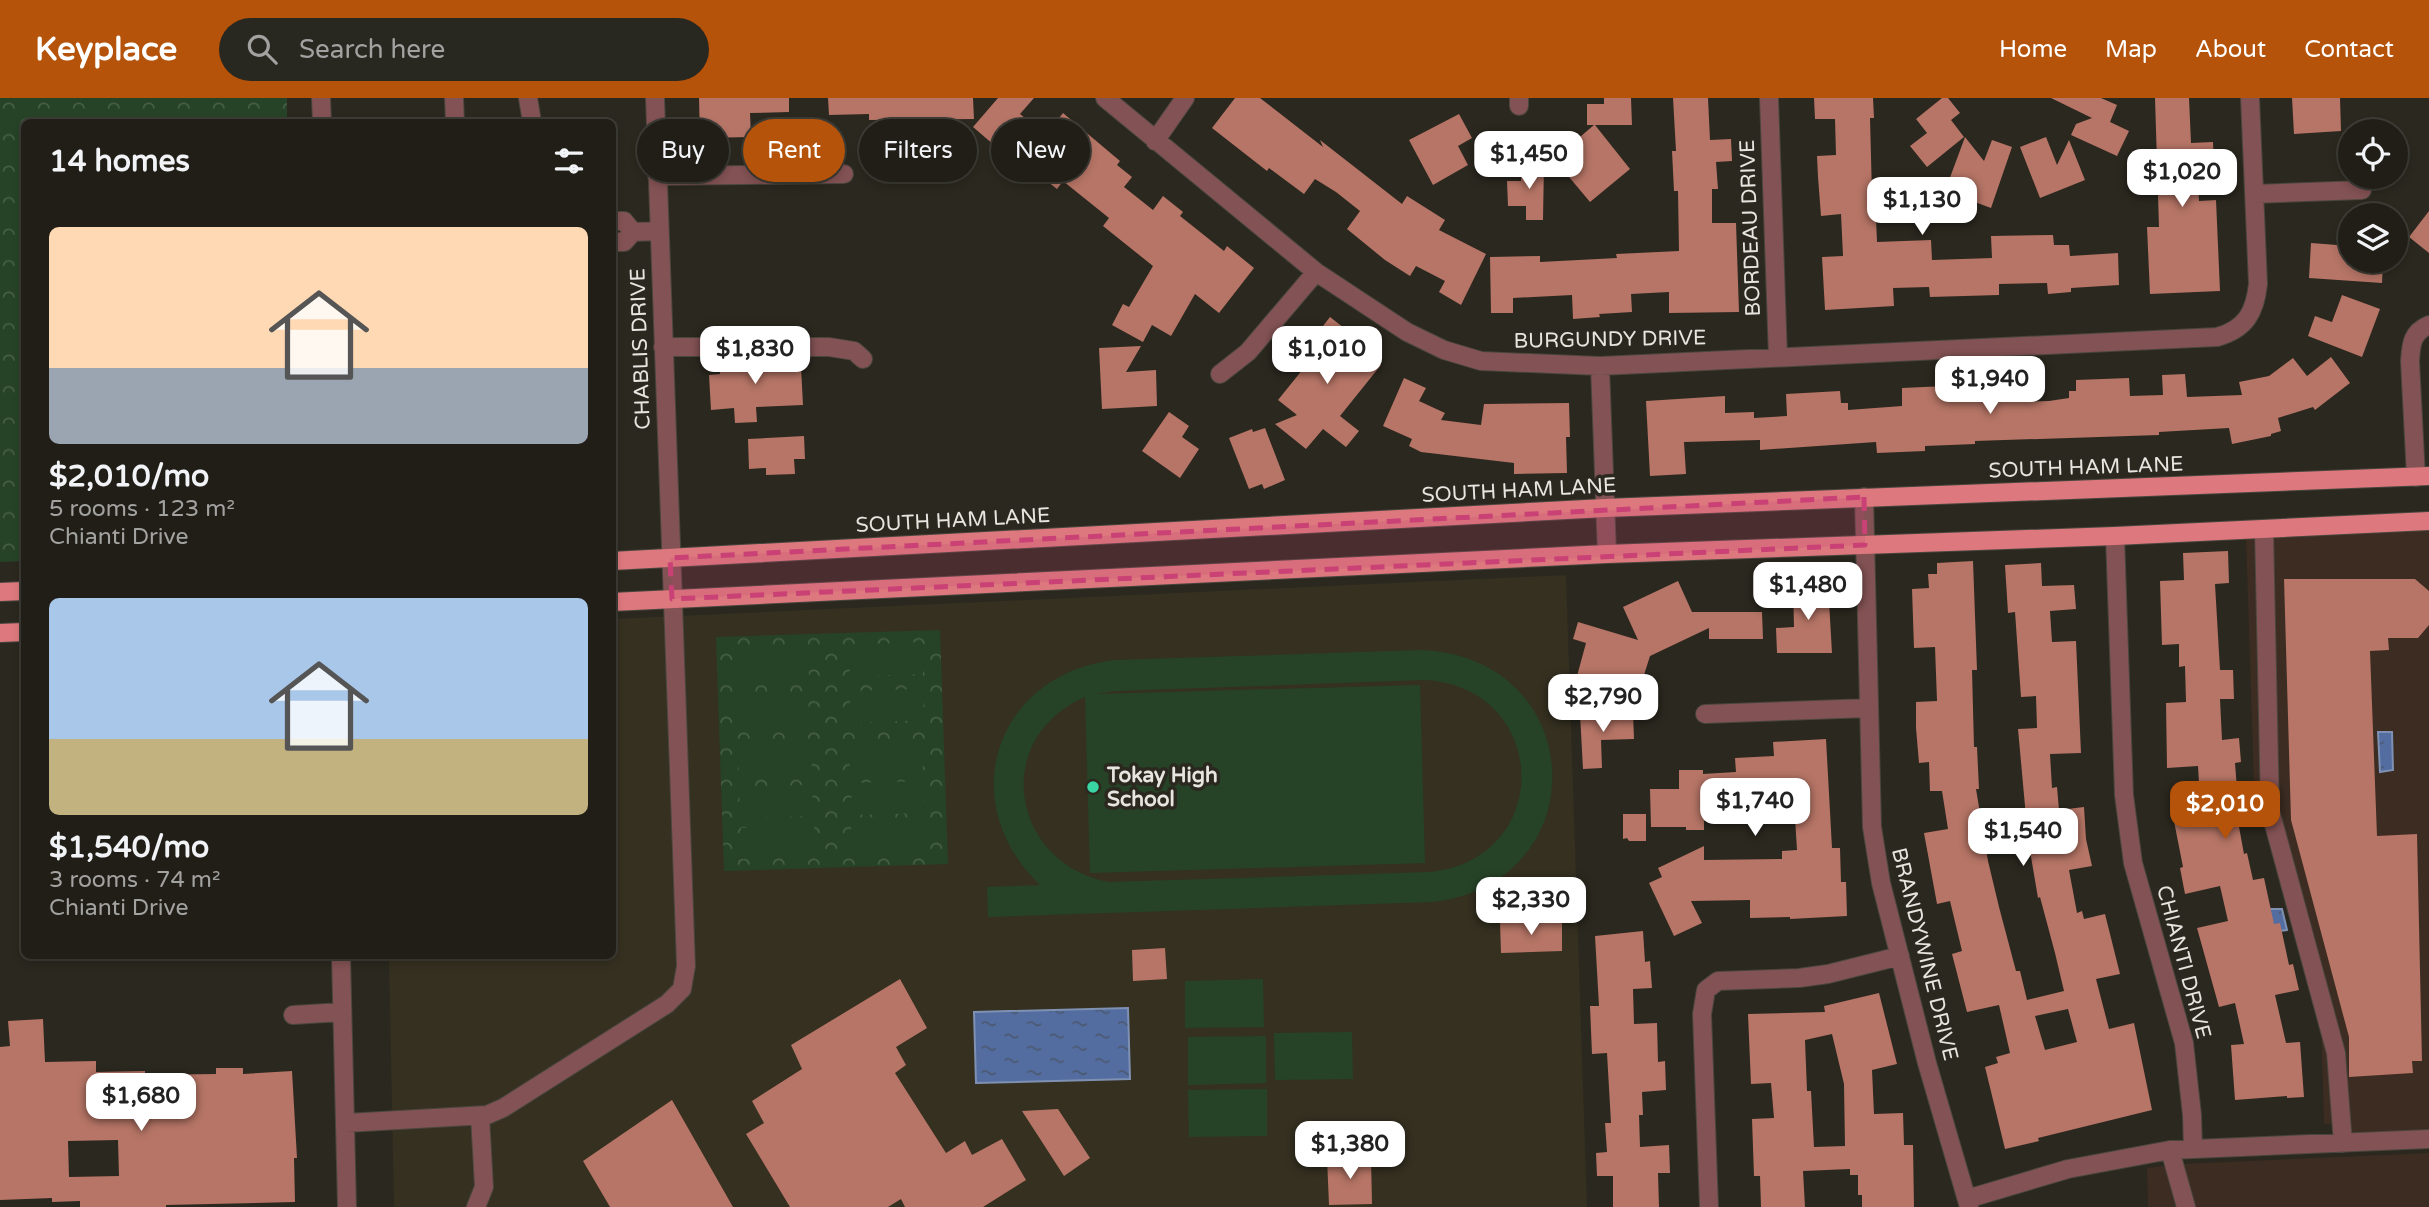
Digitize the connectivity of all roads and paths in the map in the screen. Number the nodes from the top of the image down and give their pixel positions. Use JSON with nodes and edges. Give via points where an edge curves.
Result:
{"nodes":[{"id":1,"x":321,"y":98,"type":"edge"},
{"id":2,"x":454,"y":98,"type":"edge"},
{"id":3,"x":528,"y":98,"type":"edge"},
{"id":4,"x":655,"y":98,"type":"edge"},
{"id":5,"x":1105,"y":98,"type":"edge"},
{"id":6,"x":1185,"y":98,"type":"edge"},
{"id":7,"x":1769,"y":98,"type":"edge"},
{"id":8,"x":2250,"y":98,"type":"edge"},
{"id":9,"x":322,"y":119,"type":"edge"},
{"id":10,"x":455,"y":119,"type":"edge"},
{"id":11,"x":532,"y":119,"type":"edge"},
{"id":12,"x":656,"y":119,"type":"edge"},
{"id":13,"x":1155,"y":141,"type":"junction"},
{"id":14,"x":657,"y":182,"type":"edge"},
{"id":15,"x":2362,"y":190,"type":"dead end"},
{"id":16,"x":2255,"y":194,"type":"junction"},
{"id":17,"x":616,"y":221,"type":"edge"},
{"id":18,"x":659,"y":231,"type":"junction"},
{"id":19,"x":633,"y":232,"type":"junction"},
{"id":20,"x":616,"y":242,"type":"edge"},
{"id":21,"x":1316,"y":272,"type":"junction"},
{"id":22,"x":2429,"y":325,"type":"edge"},
{"id":23,"x":663,"y":348,"type":"junction"},
{"id":24,"x":1777,"y":357,"type":"junction"},
{"id":25,"x":863,"y":359,"type":"dead end"},
{"id":26,"x":1600,"y":366,"type":"junction"},
{"id":27,"x":1220,"y":374,"type":"dead end"},
{"id":28,"x":2423,"y":477,"type":"edge"},
{"id":29,"x":1864,"y":497,"type":"junction"},
{"id":30,"x":1605,"y":508,"type":"junction"},
{"id":31,"x":2429,"y":522,"type":"edge"},
{"id":32,"x":2264,"y":529,"type":"junction"},
{"id":33,"x":2115,"y":536,"type":"junction"},
{"id":34,"x":1865,"y":545,"type":"junction"},
{"id":35,"x":1607,"y":554,"type":"junction"},
{"id":36,"x":670,"y":558,"type":"junction"},
{"id":37,"x":616,"y":561,"type":"edge"},
{"id":38,"x":21,"y":591,"type":"edge"},
{"id":39,"x":0,"y":592,"type":"edge"},
{"id":40,"x":672,"y":598,"type":"junction"},
{"id":41,"x":616,"y":602,"type":"edge"},
{"id":42,"x":21,"y":632,"type":"edge"},
{"id":43,"x":0,"y":633,"type":"edge"},
{"id":44,"x":1869,"y":708,"type":"junction"},
{"id":45,"x":1705,"y":714,"type":"dead end"},
{"id":46,"x":1900,"y":957,"type":"junction"},
{"id":47,"x":341,"y":959,"type":"edge"},
{"id":48,"x":342,"y":1012,"type":"junction"},
{"id":49,"x":293,"y":1015,"type":"dead end"},
{"id":50,"x":480,"y":1116,"type":"junction"},
{"id":51,"x":346,"y":1123,"type":"junction"},
{"id":52,"x":2429,"y":1139,"type":"edge"},
{"id":53,"x":2343,"y":1143,"type":"junction"},
{"id":54,"x":2193,"y":1149,"type":"junction"},
{"id":55,"x":2170,"y":1150,"type":"junction"},
{"id":56,"x":1968,"y":1203,"type":"edge"},
{"id":57,"x":348,"y":1207,"type":"edge"},
{"id":58,"x":477,"y":1207,"type":"edge"},
{"id":59,"x":1709,"y":1207,"type":"edge"},
{"id":60,"x":2186,"y":1207,"type":"edge"}],
"edges":[{"from":1,"to":9,"type":"street"},
{"from":2,"to":10,"type":"street"},
{"from":3,"to":11,"type":"street"},
{"from":4,"to":12,"type":"street","name":"CHABLIS DRIVE"},
{"from":5,"to":13,"type":"street","name":"BURGUNDY DRIVE"},
{"from":6,"to":13,"type":"street"},
{"from":7,"to":24,"type":"street","name":"BORDEAU DRIVE"},
{"from":8,"to":16,"type":"street","name":"BURGUNDY DRIVE"},
{"from":13,"to":21,"type":"street","name":"BURGUNDY DRIVE"},
{"from":14,"to":18,"type":"street","name":"CHABLIS DRIVE"},
{"from":15,"to":16,"type":"street"},
{"from":16,"to":24,"type":"street","name":"BURGUNDY DRIVE","via":[[2257,298],[2249,317],[2233,333]]},
{"from":17,"to":19,"type":"street","via":[[624,221]]},
{"from":18,"to":19,"type":"street"},
{"from":18,"to":23,"type":"street","name":"CHABLIS DRIVE"},
{"from":19,"to":20,"type":"street","via":[[624,242]]},
{"from":21,"to":26,"type":"street","name":"BURGUNDY DRIVE","via":[[1407,332],[1444,350],[1481,361]]},
{"from":21,"to":27,"type":"street","via":[[1248,352]]},
{"from":22,"to":28,"type":"street","via":[[2417,332],[2410,361]]},
{"from":23,"to":25,"type":"street","via":[[829,347],[854,351]]},
{"from":23,"to":36,"type":"street","name":"CHABLIS DRIVE"},
{"from":24,"to":26,"type":"street","name":"BURGUNDY DRIVE"},
{"from":26,"to":30,"type":"street"},
{"from":28,"to":29,"type":"main road","name":"SOUTH HAM LANE"},
{"from":29,"to":30,"type":"main road","name":"SOUTH HAM LANE"},
{"from":29,"to":34,"type":"street","name":"BRANDYWINE DRIVE"},
{"from":30,"to":35,"type":"street"},
{"from":30,"to":36,"type":"main road","name":"SOUTH HAM LANE"},
{"from":31,"to":32,"type":"main road"},
{"from":32,"to":33,"type":"main road"},
{"from":32,"to":53,"type":"street","via":[[2270,810],[2336,1053]]},
{"from":33,"to":34,"type":"main road"},
{"from":33,"to":54,"type":"street","name":"CHIANTI DRIVE","via":[[2124,795],[2133,863],[2184,1043]]},
{"from":34,"to":35,"type":"main road"},
{"from":34,"to":44,"type":"street","name":"BRANDYWINE DRIVE"},
{"from":35,"to":40,"type":"main road"},
{"from":36,"to":37,"type":"main road","name":"SOUTH HAM LANE"},
{"from":36,"to":40,"type":"street","name":"CHABLIS DRIVE"},
{"from":38,"to":39,"type":"main road"},
{"from":40,"to":41,"type":"main road"},
{"from":40,"to":50,"type":"street","via":[[686,966],[682,989],[667,1004],[514,1101]]},
{"from":42,"to":43,"type":"main road"},
{"from":44,"to":45,"type":"street"},
{"from":44,"to":46,"type":"street","name":"BRANDYWINE DRIVE","via":[[1872,827]]},
{"from":46,"to":56,"type":"street","name":"BRANDYWINE DRIVE"},
{"from":46,"to":59,"type":"street","via":[[1809,976],[1718,981],[1706,990],[1702,1014]]},
{"from":47,"to":48,"type":"street"},
{"from":48,"to":49,"type":"street"},
{"from":48,"to":51,"type":"street"},
{"from":50,"to":51,"type":"street"},
{"from":50,"to":58,"type":"street","via":[[484,1187]]},
{"from":51,"to":57,"type":"street"},
{"from":52,"to":53,"type":"street"},
{"from":53,"to":54,"type":"street"},
{"from":54,"to":55,"type":"street"},
{"from":55,"to":56,"type":"street","via":[[2068,1169]]},
{"from":55,"to":60,"type":"street"}]}
